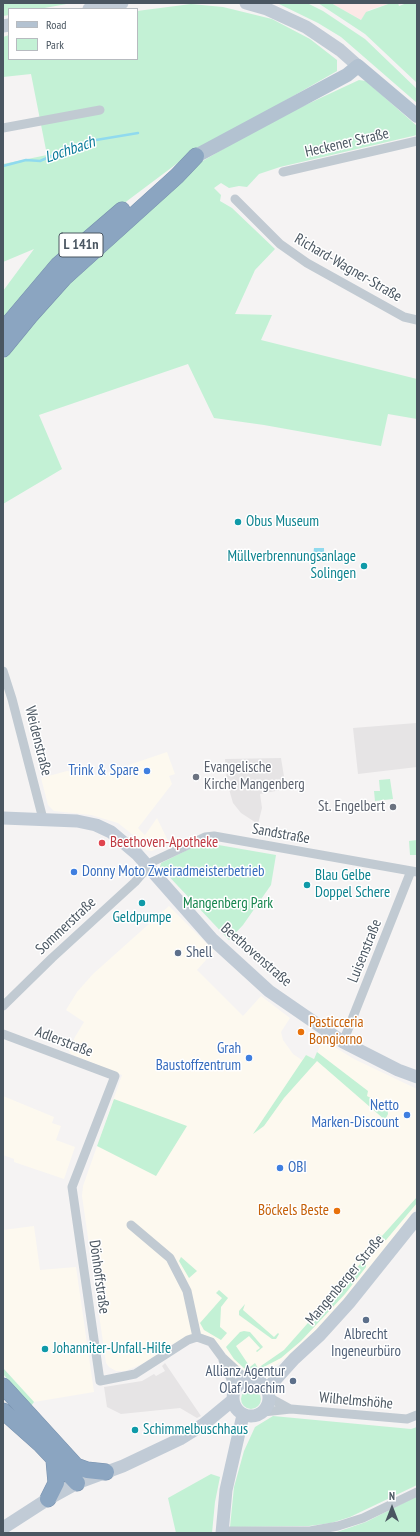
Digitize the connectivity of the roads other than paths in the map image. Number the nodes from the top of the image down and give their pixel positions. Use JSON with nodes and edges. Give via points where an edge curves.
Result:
{"nodes":[{"id":1,"x":122,"y":3,"type":"edge"},
{"id":2,"x":246,"y":3,"type":"edge"},
{"id":3,"x":94,"y":8,"type":"edge"},
{"id":4,"x":358,"y":66,"type":"junction"},
{"id":5,"x":100,"y":110,"type":"dead end"},
{"id":6,"x":417,"y":116,"type":"edge"},
{"id":7,"x":3,"y":128,"type":"edge"},
{"id":8,"x":417,"y":141,"type":"edge"},
{"id":9,"x":196,"y":156,"type":"junction"},
{"id":10,"x":282,"y":172,"type":"dead end"},
{"id":11,"x":235,"y":199,"type":"dead end"},
{"id":12,"x":417,"y":320,"type":"edge"},
{"id":13,"x":3,"y":330,"type":"edge"},
{"id":14,"x":3,"y":349,"type":"edge"},
{"id":15,"x":3,"y":671,"type":"edge"},
{"id":16,"x":3,"y":818,"type":"edge"},
{"id":17,"x":43,"y":819,"type":"junction"},
{"id":18,"x":150,"y":865,"type":"junction"},
{"id":19,"x":414,"y":871,"type":"edge"},
{"id":20,"x":3,"y":1006,"type":"edge"},
{"id":21,"x":3,"y":1034,"type":"edge"},
{"id":22,"x":344,"y":1042,"type":"junction"},
{"id":23,"x":115,"y":1076,"type":"joint"},
{"id":24,"x":417,"y":1077,"type":"edge"},
{"id":25,"x":417,"y":1218,"type":"edge"},
{"id":26,"x":131,"y":1226,"type":"dead end"},
{"id":27,"x":197,"y":1337,"type":"junction"},
{"id":28,"x":222,"y":1357,"type":"junction"},
{"id":29,"x":294,"y":1359,"type":"junction"},
{"id":30,"x":252,"y":1381,"type":"junction"},
{"id":31,"x":3,"y":1386,"type":"edge"},
{"id":32,"x":268,"y":1394,"type":"junction"},
{"id":33,"x":244,"y":1407,"type":"junction"},
{"id":34,"x":291,"y":1409,"type":"junction"},
{"id":35,"x":3,"y":1411,"type":"edge"},
{"id":36,"x":417,"y":1415,"type":"edge"},
{"id":37,"x":54,"y":1460,"type":"junction"},
{"id":38,"x":76,"y":1466,"type":"junction"},
{"id":39,"x":106,"y":1472,"type":"junction"},
{"id":40,"x":77,"y":1483,"type":"junction"},
{"id":41,"x":417,"y":1492,"type":"edge"},
{"id":42,"x":48,"y":1499,"type":"junction"},
{"id":43,"x":4,"y":1525,"type":"edge"},
{"id":44,"x":222,"y":1532,"type":"edge"}],
"edges":[{"from":1,"to":3,"type":"main road"},
{"from":2,"to":4,"type":"main road","via":[[306,26]]},
{"from":4,"to":6,"type":"main road"},
{"from":4,"to":9,"type":"main road","number":"L 141n","via":[[347,75]]},
{"from":5,"to":7,"type":"street"},
{"from":8,"to":10,"type":"street","name":"Heckener Straße"},
{"from":9,"to":13,"type":"highway","number":"L 141n","via":[[169,171],[58,265]]},
{"from":9,"to":14,"type":"highway","number":"L 141n","via":[[64,278]]},
{"from":11,"to":12,"type":"street","name":"Richard-Wagner-Straße","via":[[280,244],[307,263],[404,317]]},
{"from":15,"to":17,"type":"street","name":"Weidenstraße"},
{"from":16,"to":17,"type":"main road","name":"Beethovenstraße"},
{"from":17,"to":18,"type":"main road","name":"Beethovenstraße","via":[[96,825],[111,832]]},
{"from":18,"to":19,"type":"street","name":"Sandstraße","via":[[196,840],[210,836]]},
{"from":18,"to":20,"type":"street","name":"Sommerstraße"},
{"from":18,"to":22,"type":"main road","name":"Beethovenstraße","via":[[212,939],[269,991]]},
{"from":19,"to":22,"type":"street","name":"Luisenstraße"},
{"from":21,"to":23,"type":"street","name":"Adlerstraße"},
{"from":22,"to":24,"type":"main road","name":"Beethovenstraße"},
{"from":23,"to":27,"type":"street","name":"Dönhoffstraße","via":[[72,1187],[100,1381],[135,1374],[188,1340]]},
{"from":25,"to":29,"type":"main road","name":"Mangenberger Straße","via":[[349,1304]]},
{"from":26,"to":27,"type":"street","via":[[170,1258],[187,1291]]},
{"from":27,"to":28,"type":"street","via":[[211,1342]]},
{"from":28,"to":30,"type":"street"},
{"from":28,"to":33,"type":"street"},
{"from":29,"to":30,"type":"main road","name":"Mangenberger Straße"},
{"from":29,"to":32,"type":"main road","name":"Mangenberger Straße"},
{"from":30,"to":32,"type":"main road"},
{"from":30,"to":33,"type":"main road","name":"Mangenberger Straße"},
{"from":31,"to":38,"type":"highway"},
{"from":32,"to":33,"type":"main road","name":"Mangenberger Straße","via":[[267,1408]]},
{"from":32,"to":34,"type":"street","name":"Wilhelmshöhe"},
{"from":33,"to":34,"type":"street","name":"Wilhelmshöhe"},
{"from":33,"to":39,"type":"main road"},
{"from":33,"to":44,"type":"main road","name":"Mangenberger Straße","via":[[226,1490]]},
{"from":34,"to":36,"type":"street","name":"Wilhelmshöhe","via":[[407,1419]]},
{"from":35,"to":37,"type":"highway"},
{"from":37,"to":40,"type":"highway"},
{"from":37,"to":42,"type":"highway","via":[[56,1484]]},
{"from":38,"to":39,"type":"highway"},
{"from":38,"to":40,"type":"highway"},
{"from":39,"to":40,"type":"main road"},
{"from":40,"to":42,"type":"main road"},
{"from":41,"to":44,"type":"street","via":[[363,1518],[338,1526],[310,1531]]},
{"from":42,"to":43,"type":"main road"}]}
